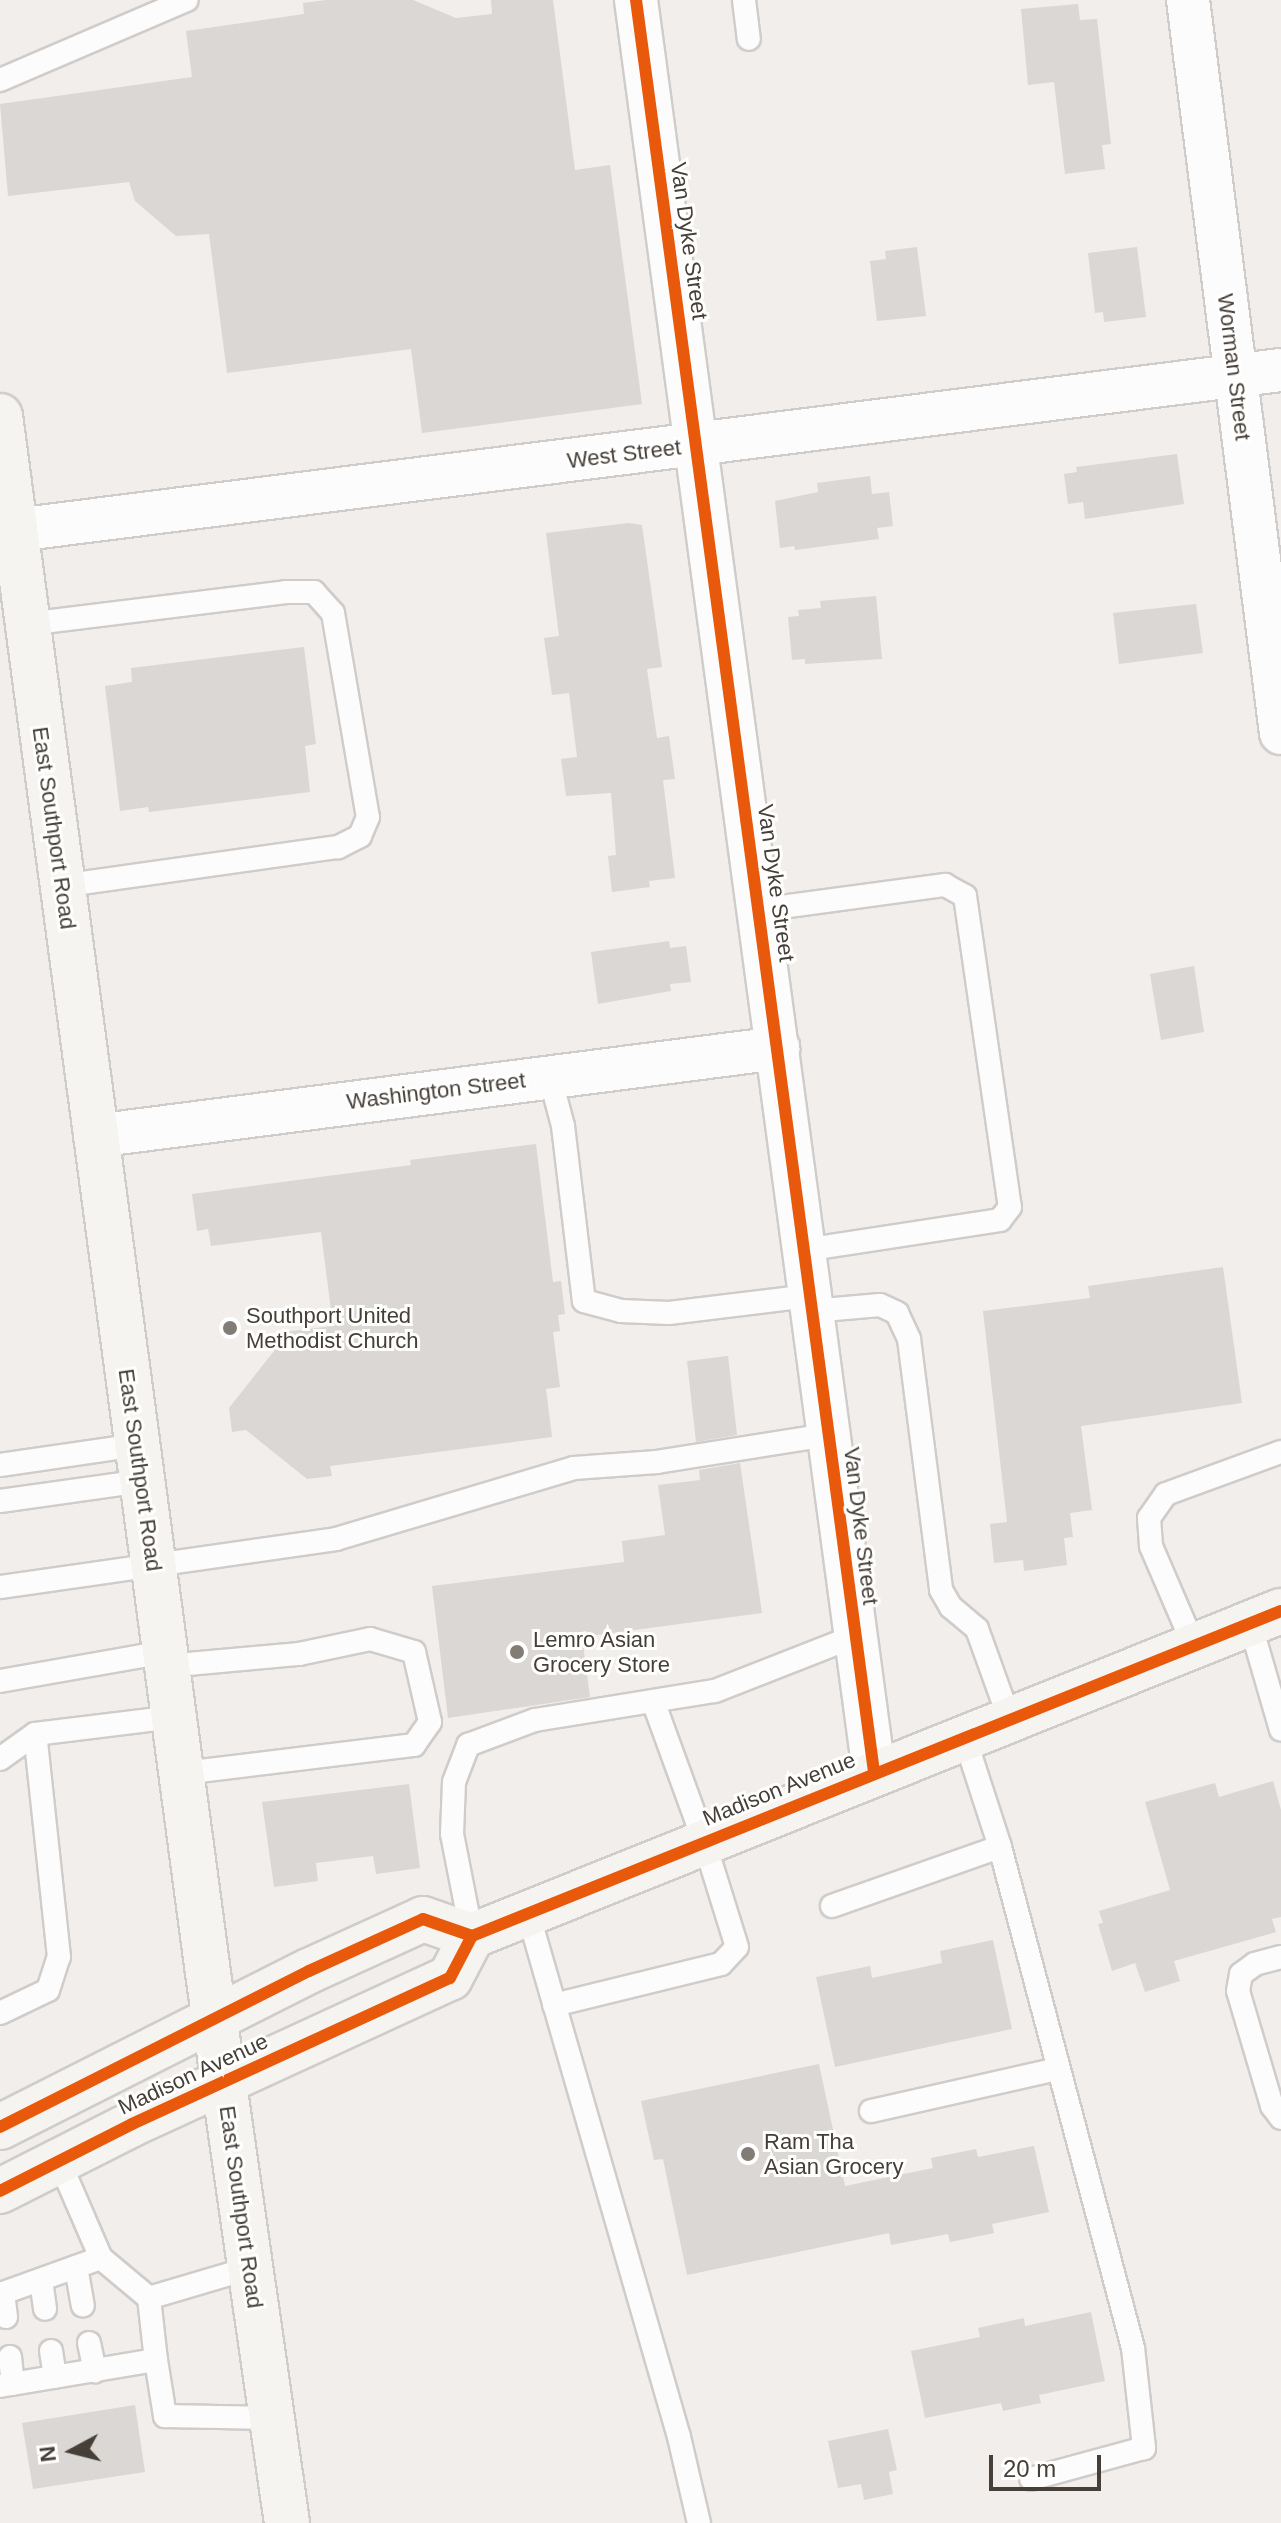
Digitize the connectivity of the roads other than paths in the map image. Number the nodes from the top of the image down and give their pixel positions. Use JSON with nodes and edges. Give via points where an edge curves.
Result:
{"nodes":[{"id":1,"x":187,"y":0,"type":"edge"},
{"id":2,"x":636,"y":0,"type":"edge"},
{"id":3,"x":744,"y":0,"type":"edge"},
{"id":4,"x":1188,"y":0,"type":"edge"},
{"id":5,"x":749,"y":39,"type":"dead end"},
{"id":6,"x":0,"y":80,"type":"edge"},
{"id":7,"x":1281,"y":370,"type":"edge"},
{"id":8,"x":1236,"y":375,"type":"junction"},
{"id":9,"x":0,"y":416,"type":"edge"},
{"id":10,"x":696,"y":446,"type":"junction"},
{"id":11,"x":7,"y":530,"type":"edge"},
{"id":12,"x":27,"y":624,"type":"junction"},
{"id":13,"x":1281,"y":733,"type":"edge"},
{"id":14,"x":62,"y":886,"type":"junction"},
{"id":15,"x":759,"y":910,"type":"junction"},
{"id":16,"x":778,"y":1048,"type":"junction"},
{"id":17,"x":550,"y":1077,"type":"junction"},
{"id":18,"x":95,"y":1136,"type":"junction"},
{"id":19,"x":804,"y":1250,"type":"junction"},
{"id":20,"x":811,"y":1303,"type":"junction"},
{"id":21,"x":828,"y":1435,"type":"junction"},
{"id":22,"x":1281,"y":1452,"type":"edge"},
{"id":23,"x":139,"y":1463,"type":"junction"},
{"id":24,"x":0,"y":1465,"type":"edge"},
{"id":25,"x":0,"y":1501,"type":"edge"},
{"id":26,"x":153,"y":1567,"type":"junction"},
{"id":27,"x":0,"y":1587,"type":"edge"},
{"id":28,"x":1266,"y":1617,"type":"edge"},
{"id":29,"x":855,"y":1636,"type":"junction"},
{"id":30,"x":1194,"y":1646,"type":"junction"},
{"id":31,"x":165,"y":1659,"type":"junction"},
{"id":32,"x":0,"y":1681,"type":"edge"},
{"id":33,"x":653,"y":1701,"type":"junction"},
{"id":34,"x":173,"y":1717,"type":"junction"},
{"id":35,"x":1009,"y":1718,"type":"junction"},
{"id":36,"x":1281,"y":1730,"type":"edge"},
{"id":37,"x":35,"y":1734,"type":"junction"},
{"id":38,"x":964,"y":1736,"type":"junction"},
{"id":39,"x":0,"y":1759,"type":"edge"},
{"id":40,"x":874,"y":1772,"type":"junction"},
{"id":41,"x":181,"y":1773,"type":"junction"},
{"id":42,"x":704,"y":1841,"type":"junction"},
{"id":43,"x":1000,"y":1847,"type":"junction"},
{"id":44,"x":832,"y":1906,"type":"dead end"},
{"id":45,"x":528,"y":1913,"type":"junction"},
{"id":46,"x":472,"y":1936,"type":"junction"},
{"id":47,"x":1281,"y":1957,"type":"edge"},
{"id":48,"x":554,"y":2005,"type":"junction"},
{"id":49,"x":0,"y":2013,"type":"edge"},
{"id":50,"x":214,"y":2018,"type":"junction"},
{"id":51,"x":1058,"y":2069,"type":"junction"},
{"id":52,"x":223,"y":2082,"type":"junction"},
{"id":53,"x":871,"y":2111,"type":"dead end"},
{"id":54,"x":1281,"y":2118,"type":"edge"},
{"id":55,"x":0,"y":2127,"type":"edge"},
{"id":56,"x":59,"y":2161,"type":"junction"},
{"id":57,"x":0,"y":2191,"type":"edge"},
{"id":58,"x":101,"y":2258,"type":"junction"},
{"id":59,"x":76,"y":2267,"type":"junction"},
{"id":60,"x":250,"y":2268,"type":"junction"},
{"id":61,"x":41,"y":2280,"type":"junction"},
{"id":62,"x":1,"y":2292,"type":"edge"},
{"id":63,"x":149,"y":2298,"type":"junction"},
{"id":64,"x":83,"y":2305,"type":"dead end"},
{"id":65,"x":45,"y":2309,"type":"dead end"},
{"id":66,"x":6,"y":2317,"type":"dead end"},
{"id":67,"x":89,"y":2343,"type":"dead end"},
{"id":68,"x":51,"y":2351,"type":"dead end"},
{"id":69,"x":10,"y":2357,"type":"dead end"},
{"id":70,"x":156,"y":2360,"type":"junction"},
{"id":71,"x":95,"y":2371,"type":"junction"},
{"id":72,"x":55,"y":2377,"type":"junction"},
{"id":73,"x":7,"y":2385,"type":"edge"},
{"id":74,"x":272,"y":2418,"type":"junction"},
{"id":75,"x":1031,"y":2479,"type":"dead end"},
{"id":76,"x":287,"y":2523,"type":"edge"},
{"id":77,"x":699,"y":2523,"type":"edge"}],
"edges":[{"from":1,"to":6,"type":"lane"},
{"from":2,"to":10,"type":"street","name":"Van Dyke Street"},
{"from":3,"to":5,"type":"lane"},
{"from":4,"to":8,"type":"street","name":"Worman Street"},
{"from":7,"to":8,"type":"street","name":"West Street"},
{"from":8,"to":10,"type":"street","name":"West Street"},
{"from":8,"to":13,"type":"street","name":"Worman Street"},
{"from":9,"to":11,"type":"main road","name":"East Southport Road"},
{"from":10,"to":11,"type":"street","name":"West Street"},
{"from":10,"to":15,"type":"street","name":"Van Dyke Street"},
{"from":11,"to":12,"type":"main road","name":"East Southport Road"},
{"from":12,"to":14,"type":"main road","name":"East Southport Road"},
{"from":12,"to":14,"type":"lane","via":[[314,592],[333,613],[368,817],[360,836],[338,847]]},
{"from":14,"to":18,"type":"main road","name":"East Southport Road"},
{"from":15,"to":16,"type":"street","name":"Van Dyke Street"},
{"from":15,"to":19,"type":"lane","via":[[945,885],[965,896],[1010,1207],[1000,1220]]},
{"from":16,"to":17,"type":"street","name":"Washington Street"},
{"from":16,"to":19,"type":"street","name":"Van Dyke Street"},
{"from":17,"to":18,"type":"street","name":"Washington Street"},
{"from":17,"to":20,"type":"lane","via":[[563,1126],[584,1301],[621,1311],[669,1313]]},
{"from":18,"to":23,"type":"main road","name":"East Southport Road"},
{"from":19,"to":20,"type":"street","name":"Van Dyke Street"},
{"from":20,"to":21,"type":"street","name":"Van Dyke Street"},
{"from":20,"to":35,"type":"lane","via":[[880,1305],[897,1313],[909,1339],[941,1590],[951,1607],[977,1629]]},
{"from":21,"to":26,"type":"lane","via":[[657,1462],[574,1468],[336,1539]]},
{"from":21,"to":29,"type":"street","name":"Van Dyke Street"},
{"from":22,"to":30,"type":"lane","via":[[1166,1494],[1149,1518],[1151,1546]]},
{"from":23,"to":24,"type":"lane"},
{"from":23,"to":25,"type":"lane"},
{"from":23,"to":26,"type":"main road","name":"East Southport Road"},
{"from":26,"to":27,"type":"lane"},
{"from":26,"to":31,"type":"main road","name":"East Southport Road"},
{"from":28,"to":30,"type":"main road","name":"Madison Avenue"},
{"from":28,"to":36,"type":"lane"},
{"from":29,"to":33,"type":"lane","via":[[715,1691]]},
{"from":29,"to":40,"type":"street","name":"Van Dyke Street"},
{"from":30,"to":35,"type":"main road","name":"Madison Avenue"},
{"from":31,"to":32,"type":"lane"},
{"from":31,"to":34,"type":"main road","name":"East Southport Road"},
{"from":31,"to":41,"type":"lane","via":[[299,1654],[370,1639],[414,1652],[430,1722],[414,1745]]},
{"from":33,"to":42,"type":"lane"},
{"from":33,"to":46,"type":"lane","via":[[535,1720],[468,1745],[454,1782],[452,1834]]},
{"from":34,"to":37,"type":"lane"},
{"from":34,"to":41,"type":"main road","name":"East Southport Road"},
{"from":35,"to":38,"type":"main road","name":"Madison Avenue"},
{"from":37,"to":39,"type":"lane"},
{"from":37,"to":49,"type":"lane","via":[[59,1957],[48,1990]]},
{"from":38,"to":40,"type":"main road","name":"Madison Avenue"},
{"from":38,"to":43,"type":"lane"},
{"from":40,"to":42,"type":"main road","name":"Madison Avenue"},
{"from":41,"to":50,"type":"main road","name":"East Southport Road"},
{"from":42,"to":45,"type":"main road","name":"Madison Avenue"},
{"from":42,"to":48,"type":"lane","via":[[737,1947],[721,1964]]},
{"from":43,"to":44,"type":"lane"},
{"from":43,"to":51,"type":"lane"},
{"from":45,"to":46,"type":"main road","name":"Madison Avenue"},
{"from":45,"to":48,"type":"lane"},
{"from":46,"to":50,"type":"main road","name":"Madison Avenue","via":[[423,1919]]},
{"from":46,"to":52,"type":"main road","name":"Madison Avenue","via":[[450,1978]]},
{"from":47,"to":54,"type":"lane","via":[[1241,1974],[1238,1991],[1272,2106]]},
{"from":48,"to":77,"type":"lane"},
{"from":50,"to":52,"type":"main road","name":"East Southport Road"},
{"from":50,"to":55,"type":"main road","name":"Madison Avenue"},
{"from":51,"to":53,"type":"lane"},
{"from":51,"to":75,"type":"lane","via":[[1133,2348],[1144,2448]]},
{"from":52,"to":56,"type":"main road","name":"Madison Avenue"},
{"from":52,"to":60,"type":"main road","name":"East Southport Road"},
{"from":56,"to":57,"type":"main road","name":"Madison Avenue"},
{"from":56,"to":58,"type":"lane"},
{"from":58,"to":59,"type":"lane"},
{"from":58,"to":63,"type":"lane"},
{"from":59,"to":61,"type":"lane"},
{"from":59,"to":64,"type":"lane"},
{"from":60,"to":63,"type":"lane"},
{"from":60,"to":74,"type":"main road","name":"East Southport Road"},
{"from":61,"to":62,"type":"lane"},
{"from":61,"to":65,"type":"lane"},
{"from":62,"to":66,"type":"lane"},
{"from":63,"to":70,"type":"lane"},
{"from":67,"to":71,"type":"lane"},
{"from":68,"to":72,"type":"lane"},
{"from":69,"to":73,"type":"lane"},
{"from":70,"to":71,"type":"lane"},
{"from":70,"to":74,"type":"lane","via":[[165,2416]]},
{"from":71,"to":72,"type":"lane"},
{"from":72,"to":73,"type":"lane"},
{"from":74,"to":76,"type":"main road","name":"East Southport Road"}]}
